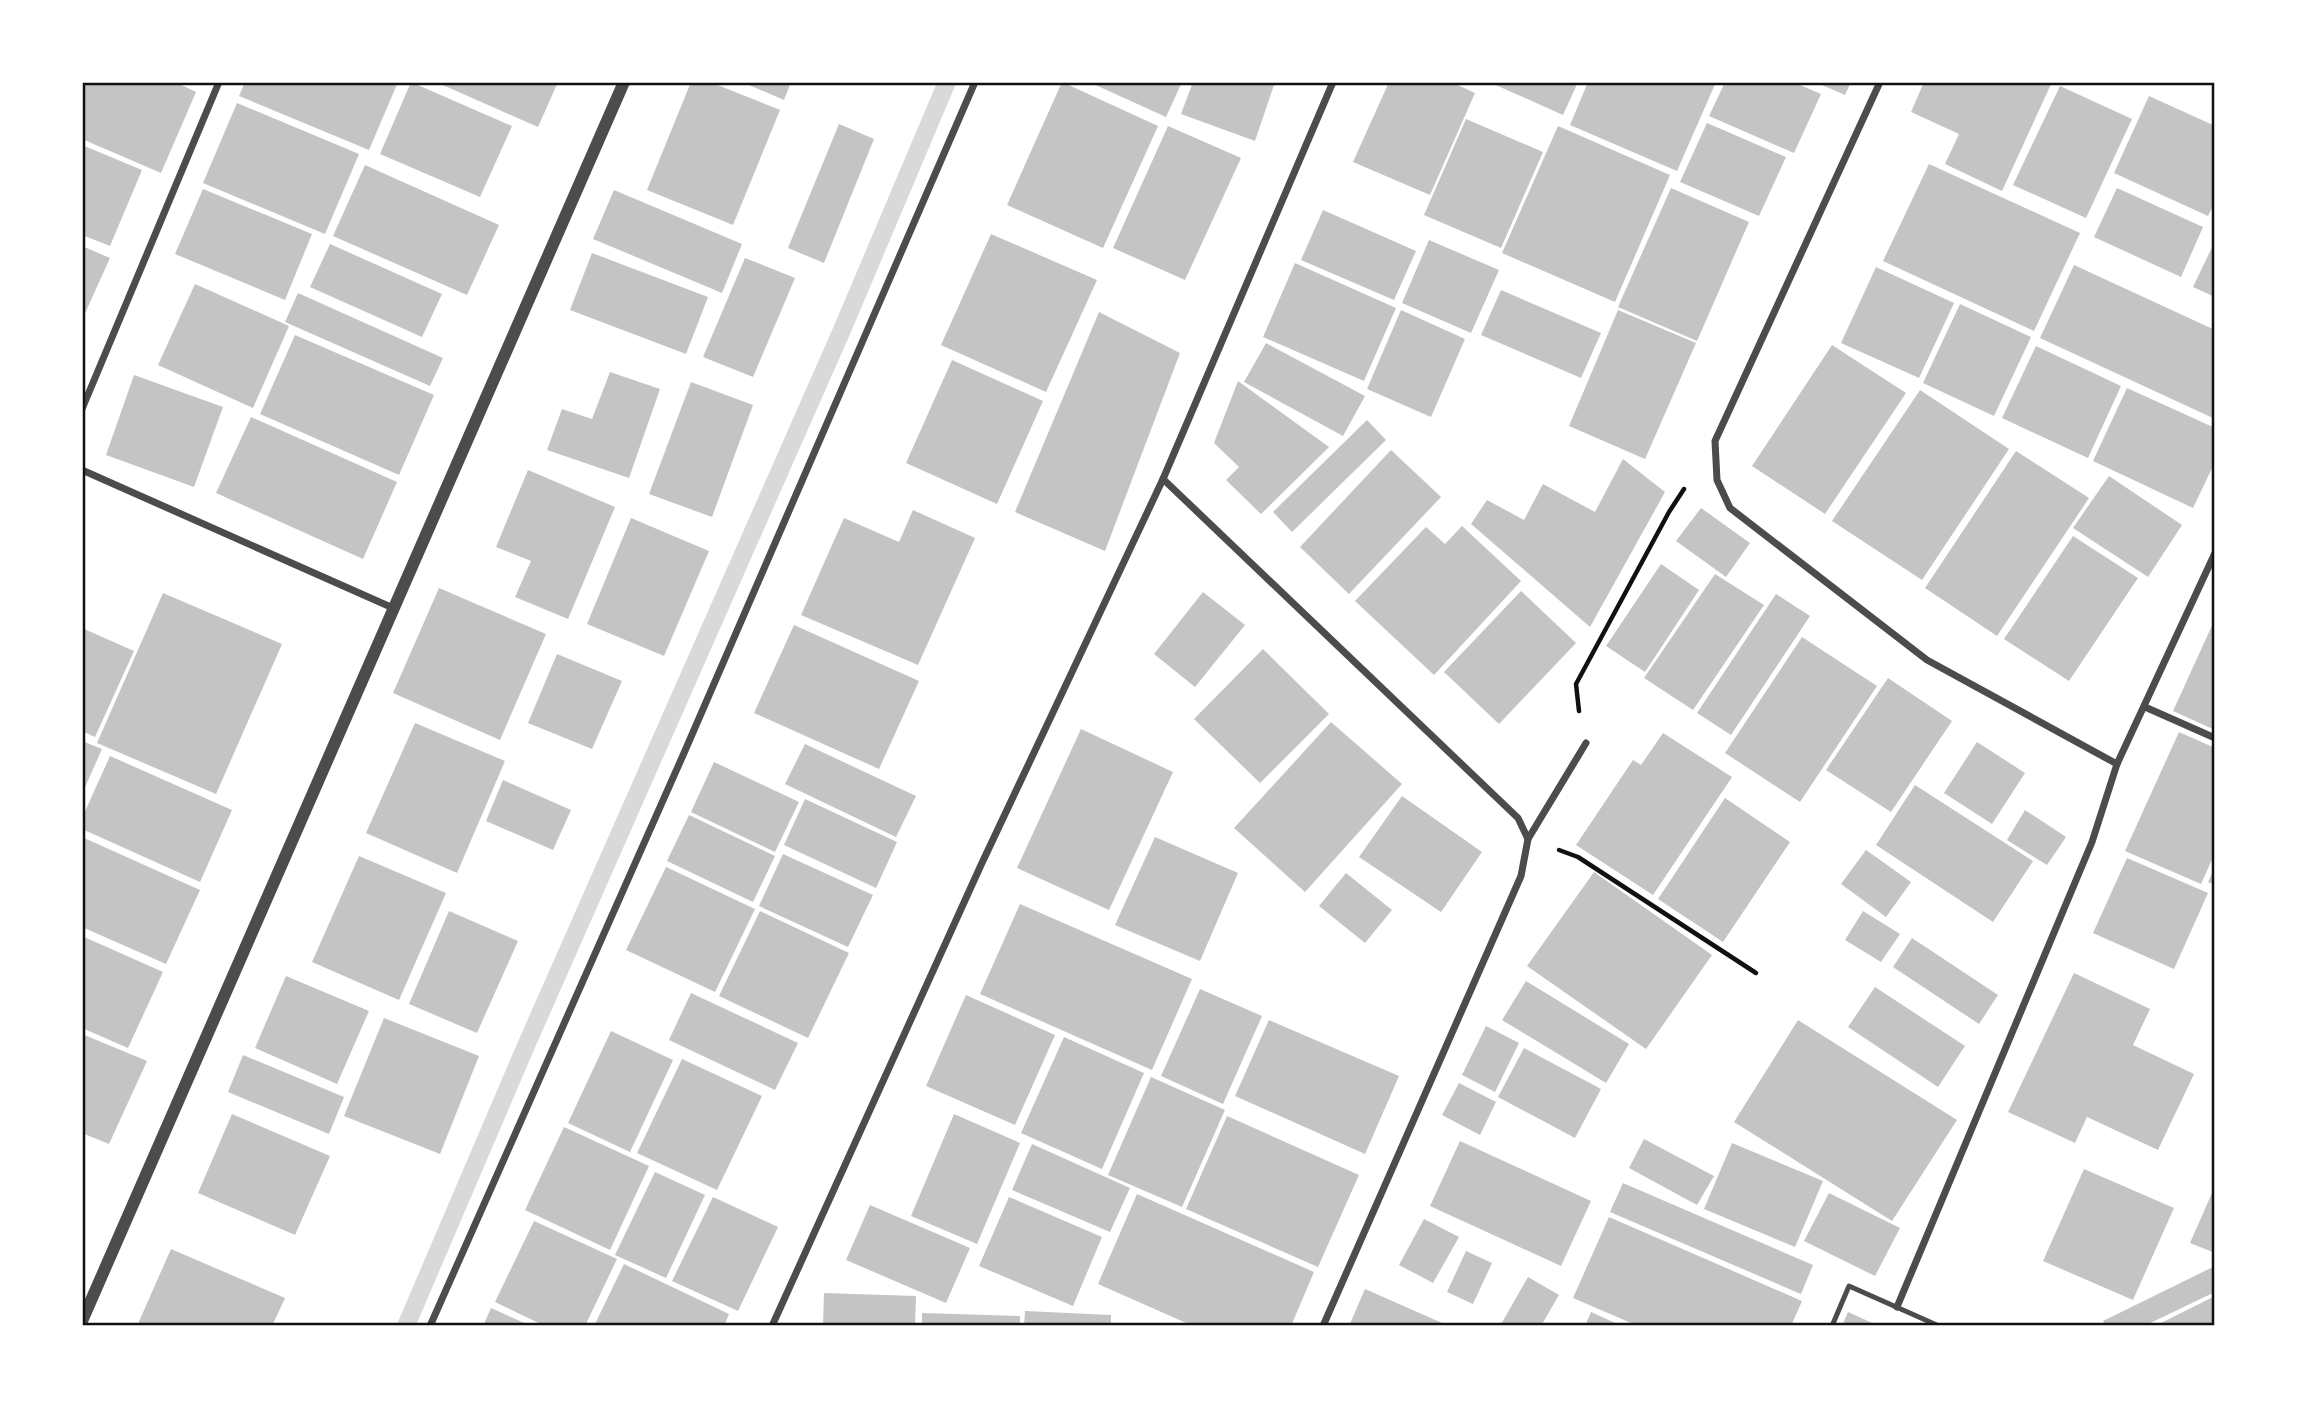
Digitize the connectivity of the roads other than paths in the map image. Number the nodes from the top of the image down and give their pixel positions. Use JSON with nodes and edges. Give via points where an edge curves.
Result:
{"nodes":[{"id":1,"x":219,"y":82,"type":"edge"},
{"id":2,"x":624,"y":82,"type":"edge"},
{"id":3,"x":975,"y":82,"type":"edge"},
{"id":4,"x":1333,"y":82,"type":"edge"},
{"id":5,"x":1880,"y":82,"type":"edge"},
{"id":6,"x":82,"y":408,"type":"edge"},
{"id":7,"x":82,"y":470,"type":"edge"},
{"id":8,"x":1163,"y":479,"type":"junction"},
{"id":9,"x":2215,"y":553,"type":"edge"},
{"id":10,"x":393,"y":608,"type":"junction"},
{"id":11,"x":2145,"y":707,"type":"junction"},
{"id":12,"x":2215,"y":738,"type":"edge"},
{"id":13,"x":1586,"y":743,"type":"road end"},
{"id":14,"x":2117,"y":764,"type":"junction"},
{"id":15,"x":1528,"y":839,"type":"junction"},
{"id":16,"x":1897,"y":1307,"type":"junction"},
{"id":17,"x":82,"y":1321,"type":"edge"},
{"id":18,"x":430,"y":1326,"type":"edge"},
{"id":19,"x":772,"y":1326,"type":"edge"},
{"id":20,"x":1323,"y":1326,"type":"edge"},
{"id":21,"x":1832,"y":1326,"type":"edge"},
{"id":22,"x":1939,"y":1326,"type":"edge"}],
"edges":[{"from":1,"to":6,"type":"street"},
{"from":2,"to":10,"type":"street"},
{"from":3,"to":18,"type":"street"},
{"from":4,"to":8,"type":"street"},
{"from":5,"to":14,"type":"street","via":[[1715,441],[1717,480],[1730,508],[1927,660]]},
{"from":7,"to":10,"type":"street"},
{"from":8,"to":15,"type":"street","via":[[1518,818]]},
{"from":8,"to":19,"type":"street"},
{"from":9,"to":11,"type":"street"},
{"from":10,"to":17,"type":"street"},
{"from":11,"to":12,"type":"street"},
{"from":11,"to":14,"type":"street"},
{"from":13,"to":15,"type":"street"},
{"from":14,"to":16,"type":"street","via":[[2092,842]]},
{"from":15,"to":20,"type":"street","via":[[1521,877]]},
{"from":16,"to":21,"type":"lane","via":[[1849,1286]]},
{"from":16,"to":22,"type":"lane"}]}
